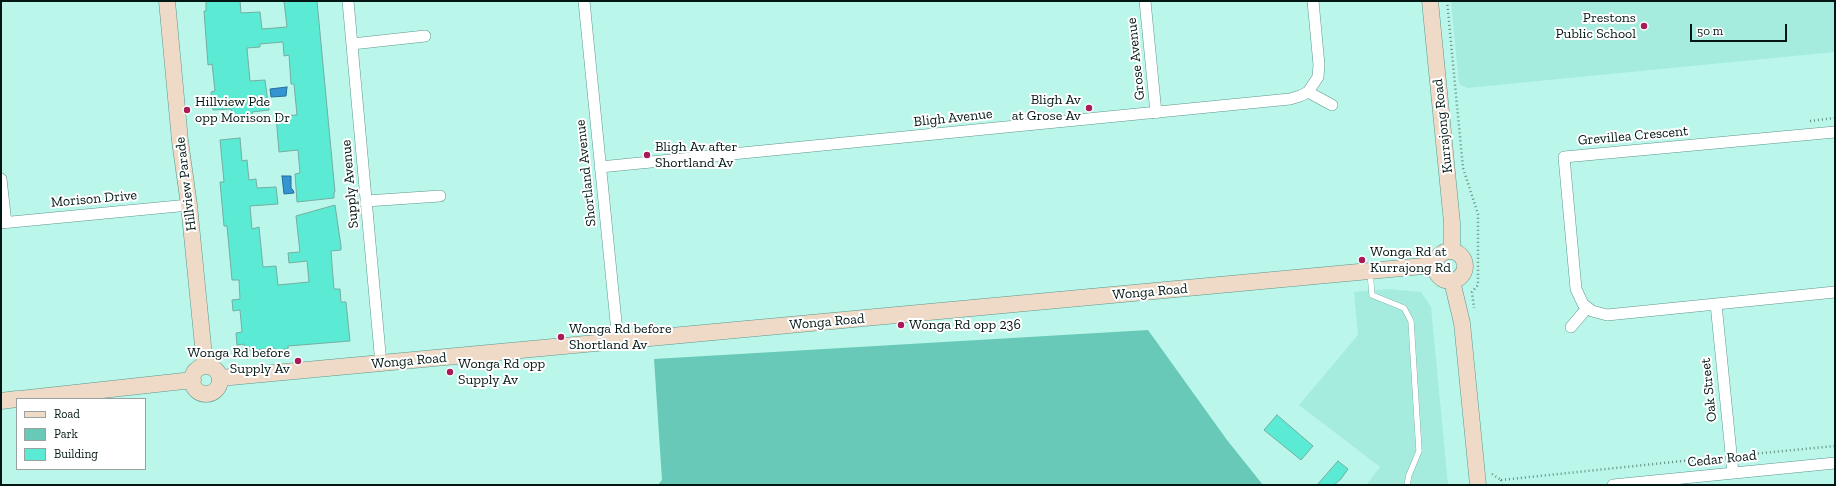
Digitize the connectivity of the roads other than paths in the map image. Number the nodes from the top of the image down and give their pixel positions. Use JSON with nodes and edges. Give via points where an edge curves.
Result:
{"nodes":[{"id":1,"x":166,"y":1,"type":"edge"},
{"id":2,"x":348,"y":1,"type":"edge"},
{"id":3,"x":584,"y":1,"type":"edge"},
{"id":4,"x":1145,"y":1,"type":"edge"},
{"id":5,"x":1313,"y":1,"type":"edge"},
{"id":6,"x":1430,"y":1,"type":"edge"},
{"id":7,"x":425,"y":36,"type":"dead end"},
{"id":8,"x":352,"y":44,"type":"junction"},
{"id":9,"x":1308,"y":92,"type":"junction"},
{"id":10,"x":1332,"y":105,"type":"dead end"},
{"id":11,"x":1156,"y":113,"type":"junction"},
{"id":12,"x":1835,"y":132,"type":"edge"},
{"id":13,"x":600,"y":167,"type":"junction"},
{"id":14,"x":1,"y":180,"type":"edge"},
{"id":15,"x":440,"y":196,"type":"dead end"},
{"id":16,"x":366,"y":202,"type":"junction"},
{"id":17,"x":189,"y":205,"type":"junction"},
{"id":18,"x":3,"y":223,"type":"edge"},
{"id":19,"x":1452,"y":250,"type":"junction"},
{"id":20,"x":1434,"y":265,"type":"junction"},
{"id":21,"x":1370,"y":271,"type":"junction"},
{"id":22,"x":1452,"y":281,"type":"junction"},
{"id":23,"x":1835,"y":292,"type":"edge"},
{"id":24,"x":1716,"y":304,"type":"junction"},
{"id":25,"x":1587,"y":308,"type":"junction"},
{"id":26,"x":1571,"y":327,"type":"dead end"},
{"id":27,"x":618,"y":342,"type":"junction"},
{"id":28,"x":381,"y":364,"type":"junction"},
{"id":29,"x":205,"y":366,"type":"junction"},
{"id":30,"x":220,"y":378,"type":"junction"},
{"id":31,"x":192,"y":380,"type":"junction"},
{"id":32,"x":29,"y":398,"type":"edge"},
{"id":33,"x":16,"y":399,"type":"edge"},
{"id":34,"x":1,"y":401,"type":"edge"},
{"id":35,"x":1835,"y":463,"type":"edge"},
{"id":36,"x":1733,"y":473,"type":"junction"},
{"id":37,"x":1407,"y":485,"type":"edge"},
{"id":38,"x":1478,"y":485,"type":"edge"},
{"id":39,"x":1612,"y":485,"type":"edge"}],
"edges":[{"from":1,"to":17,"type":"street","name":"Hillview Parade"},
{"from":2,"to":8,"type":"street","name":"Supply Avenue"},
{"from":3,"to":13,"type":"street","name":"Shortland Avenue"},
{"from":4,"to":11,"type":"street","name":"Grose Avenue"},
{"from":5,"to":9,"type":"street","via":[[1319,65],[1318,76]]},
{"from":6,"to":19,"type":"street","name":"Kurrajong Road","via":[[1452,223]]},
{"from":7,"to":8,"type":"street"},
{"from":8,"to":16,"type":"street","name":"Supply Avenue"},
{"from":9,"to":10,"type":"street"},
{"from":9,"to":11,"type":"street","name":"Bligh Avenue","via":[[1290,99]]},
{"from":11,"to":13,"type":"street","name":"Bligh Avenue"},
{"from":12,"to":25,"type":"street","name":"Grevillea Crescent","via":[[1564,157],[1576,289],[1580,300]]},
{"from":13,"to":27,"type":"street","name":"Shortland Avenue"},
{"from":14,"to":18,"type":"street"},
{"from":15,"to":16,"type":"street"},
{"from":16,"to":28,"type":"street","name":"Supply Avenue"},
{"from":17,"to":18,"type":"street","name":"Morison Drive"},
{"from":17,"to":29,"type":"street","name":"Hillview Parade"},
{"from":19,"to":20,"type":"street","via":[[1442,253]]},
{"from":19,"to":22,"type":"street","via":[[1462,256],[1465,264],[1463,274]]},
{"from":20,"to":21,"type":"street","name":"Wonga Road"},
{"from":20,"to":22,"type":"street","via":[[1440,278]]},
{"from":21,"to":27,"type":"street","name":"Wonga Road"},
{"from":21,"to":37,"type":"lane","via":[[1372,295],[1404,308],[1411,321],[1419,451]]},
{"from":22,"to":38,"type":"street","via":[[1462,323]]},
{"from":23,"to":24,"type":"street"},
{"from":24,"to":25,"type":"street","via":[[1607,315]]},
{"from":24,"to":36,"type":"street","name":"Oak Street"},
{"from":25,"to":26,"type":"street"},
{"from":27,"to":28,"type":"street","name":"Wonga Road"},
{"from":28,"to":30,"type":"street","name":"Wonga Road"},
{"from":29,"to":30,"type":"street","via":[[217,371]]},
{"from":29,"to":31,"type":"street","via":[[195,372]]},
{"from":30,"to":31,"type":"street","via":[[218,387],[207,394],[196,388]]},
{"from":31,"to":32,"type":"street"},
{"from":33,"to":34,"type":"street"},
{"from":35,"to":36,"type":"street","name":"Cedar Road"},
{"from":36,"to":39,"type":"street","name":"Cedar Road"}]}
